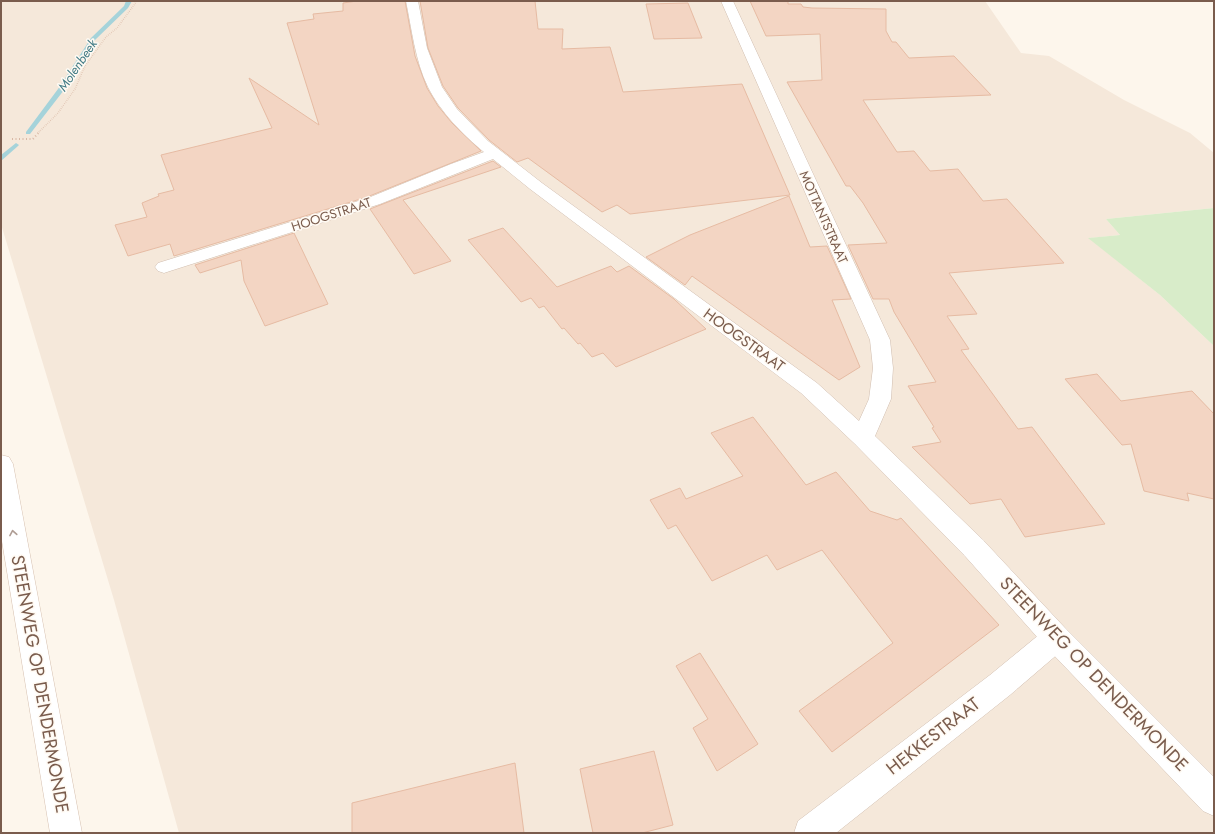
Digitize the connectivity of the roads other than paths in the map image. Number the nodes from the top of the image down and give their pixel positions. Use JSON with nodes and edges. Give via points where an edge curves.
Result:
{"nodes":[{"id":1,"x":412,"y":1,"type":"edge"},
{"id":2,"x":727,"y":1,"type":"edge"},
{"id":3,"x":495,"y":154,"type":"junction"},
{"id":4,"x":164,"y":267,"type":"dead end"},
{"id":5,"x":863,"y":438,"type":"junction"},
{"id":6,"x":1,"y":464,"type":"edge"},
{"id":7,"x":974,"y":548,"type":"joint"},
{"id":8,"x":1056,"y":638,"type":"junction"},
{"id":9,"x":1214,"y":800,"type":"edge"},
{"id":10,"x":66,"y":833,"type":"edge"},
{"id":11,"x":810,"y":833,"type":"edge"}],
"edges":[{"from":1,"to":3,"type":"street","name":"HOOGSTRAAT","via":[[421,48],[435,87],[452,112]]},
{"from":2,"to":5,"type":"street","name":"MOTTANTSTRAAT","via":[[880,340],[883,368],[880,399]]},
{"from":3,"to":4,"type":"street","name":"HOOGSTRAAT","via":[[456,167],[374,201]]},
{"from":3,"to":5,"type":"street","name":"HOOGSTRAAT","via":[[809,388]]},
{"from":5,"to":7,"type":"street","name":"HOOGSTRAAT"},
{"from":10,"to":6,"type":"street","name":"STEENWEG OP DENDERMONDE","one_way":true},
{"from":7,"to":8,"type":"street","name":"STEENWEG OP DENDERMONDE"},
{"from":8,"to":9,"type":"street","name":"STEENWEG OP DENDERMONDE"},
{"from":8,"to":11,"type":"street","name":"HEKKESTRAAT","via":[[1000,685]]}]}
